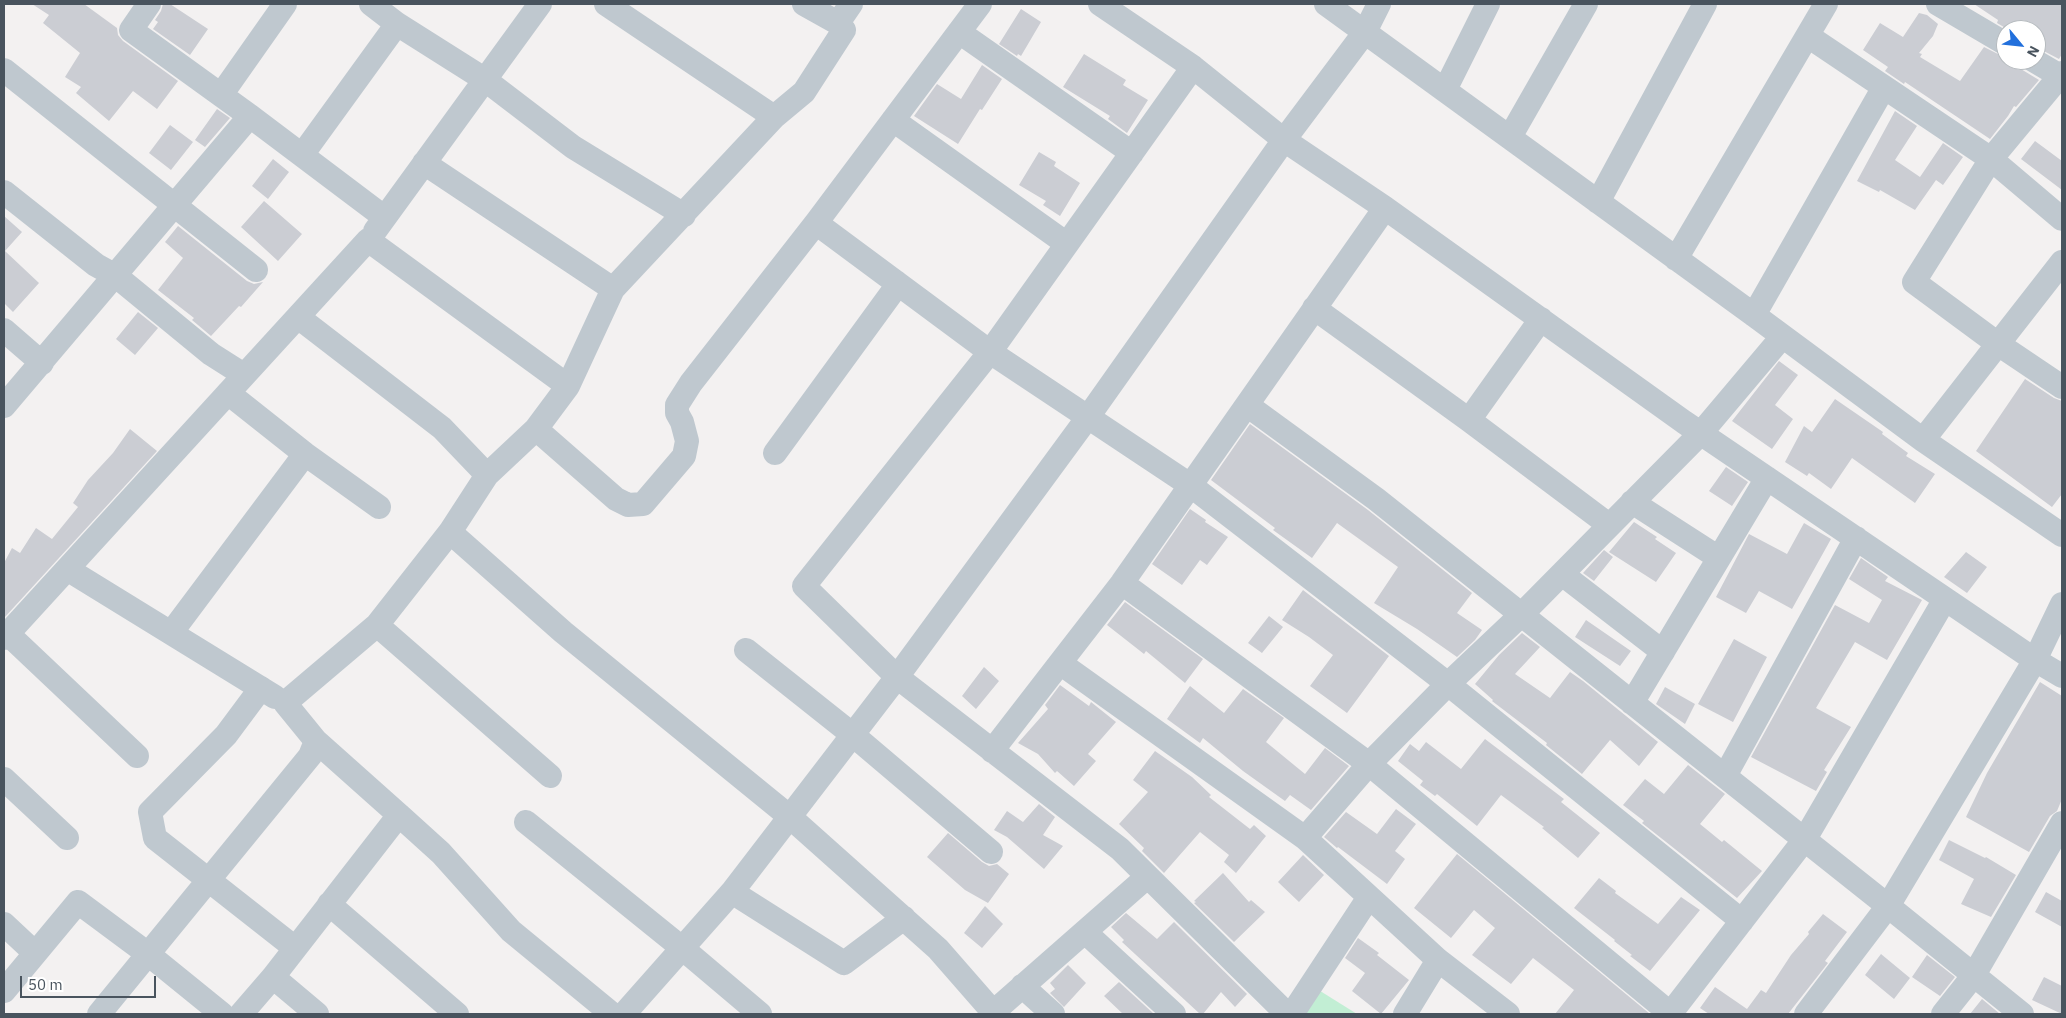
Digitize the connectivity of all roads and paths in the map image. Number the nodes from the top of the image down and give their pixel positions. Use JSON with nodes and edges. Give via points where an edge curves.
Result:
{"nodes":[{"id":1,"x":149,"y":4,"type":"edge"},
{"id":2,"x":285,"y":4,"type":"edge"},
{"id":3,"x":371,"y":4,"type":"edge"},
{"id":4,"x":540,"y":4,"type":"edge"},
{"id":5,"x":606,"y":4,"type":"edge"},
{"id":6,"x":804,"y":4,"type":"edge"},
{"id":7,"x":851,"y":4,"type":"edge"},
{"id":8,"x":980,"y":4,"type":"edge"},
{"id":9,"x":1100,"y":4,"type":"edge"},
{"id":10,"x":1326,"y":4,"type":"edge"},
{"id":11,"x":1379,"y":4,"type":"edge"},
{"id":12,"x":1488,"y":4,"type":"edge"},
{"id":13,"x":1586,"y":4,"type":"edge"},
{"id":14,"x":1705,"y":4,"type":"edge"},
{"id":15,"x":1826,"y":4,"type":"edge"},
{"id":16,"x":1938,"y":4,"type":"edge"},
{"id":17,"x":397,"y":24,"type":"junction"},
{"id":18,"x":844,"y":30,"type":"dead end"},
{"id":19,"x":959,"y":32,"type":"junction"},
{"id":20,"x":1365,"y":32,"type":"junction"},
{"id":21,"x":1808,"y":36,"type":"junction"},
{"id":22,"x":1996,"y":38,"type":"edge"},
{"id":23,"x":1193,"y":67,"type":"junction"},
{"id":24,"x":2046,"y":67,"type":"edge"},
{"id":25,"x":4,"y":70,"type":"edge"},
{"id":26,"x":2061,"y":75,"type":"edge"},
{"id":27,"x":484,"y":79,"type":"junction"},
{"id":28,"x":1884,"y":87,"type":"junction"},
{"id":29,"x":1445,"y":90,"type":"junction"},
{"id":30,"x":221,"y":95,"type":"junction"},
{"id":31,"x":250,"y":116,"type":"junction"},
{"id":32,"x":774,"y":117,"type":"junction"},
{"id":33,"x":893,"y":120,"type":"junction"},
{"id":34,"x":1510,"y":137,"type":"junction"},
{"id":35,"x":1284,"y":140,"type":"junction"},
{"id":36,"x":1132,"y":153,"type":"junction"},
{"id":37,"x":302,"y":155,"type":"junction"},
{"id":38,"x":1992,"y":159,"type":"junction"},
{"id":39,"x":424,"y":163,"type":"junction"},
{"id":40,"x":4,"y":192,"type":"edge"},
{"id":41,"x":1598,"y":202,"type":"junction"},
{"id":42,"x":174,"y":206,"type":"junction"},
{"id":43,"x":1385,"y":208,"type":"junction"},
{"id":44,"x":684,"y":215,"type":"junction"},
{"id":45,"x":384,"y":217,"type":"junction"},
{"id":46,"x":2062,"y":219,"type":"edge"},
{"id":47,"x":816,"y":223,"type":"junction"},
{"id":48,"x":368,"y":240,"type":"junction"},
{"id":49,"x":1067,"y":244,"type":"junction"},
{"id":50,"x":1676,"y":259,"type":"junction"},
{"id":51,"x":2062,"y":262,"type":"edge"},
{"id":52,"x":256,"y":270,"type":"dead end"},
{"id":53,"x":116,"y":276,"type":"junction"},
{"id":54,"x":896,"y":282,"type":"junction"},
{"id":55,"x":613,"y":290,"type":"junction"},
{"id":56,"x":1314,"y":308,"type":"junction"},
{"id":57,"x":1754,"y":315,"type":"junction"},
{"id":58,"x":298,"y":317,"type":"junction"},
{"id":59,"x":1541,"y":319,"type":"junction"},
{"id":60,"x":4,"y":330,"type":"edge"},
{"id":61,"x":1782,"y":337,"type":"junction"},
{"id":62,"x":1998,"y":344,"type":"junction"},
{"id":63,"x":990,"y":352,"type":"junction"},
{"id":64,"x":42,"y":363,"type":"junction"},
{"id":65,"x":244,"y":375,"type":"junction"},
{"id":66,"x":568,"y":386,"type":"junction"},
{"id":67,"x":2062,"y":387,"type":"edge"},
{"id":68,"x":228,"y":393,"type":"junction"},
{"id":69,"x":1247,"y":405,"type":"junction"},
{"id":70,"x":4,"y":406,"type":"edge"},
{"id":71,"x":1088,"y":417,"type":"junction"},
{"id":72,"x":1469,"y":420,"type":"junction"},
{"id":73,"x":536,"y":428,"type":"junction"},
{"id":74,"x":1701,"y":433,"type":"junction"},
{"id":75,"x":1923,"y":440,"type":"junction"},
{"id":76,"x":305,"y":454,"type":"junction"},
{"id":77,"x":775,"y":454,"type":"dead end"},
{"id":78,"x":487,"y":475,"type":"junction"},
{"id":79,"x":1767,"y":478,"type":"junction"},
{"id":80,"x":1190,"y":484,"type":"junction"},
{"id":81,"x":1632,"y":502,"type":"junction"},
{"id":82,"x":379,"y":507,"type":"dead end"},
{"id":83,"x":1609,"y":526,"type":"junction"},
{"id":84,"x":450,"y":532,"type":"junction"},
{"id":85,"x":2062,"y":536,"type":"edge"},
{"id":86,"x":1856,"y":538,"type":"junction"},
{"id":87,"x":1719,"y":558,"type":"junction"},
{"id":88,"x":67,"y":569,"type":"junction"},
{"id":89,"x":1562,"y":574,"type":"junction"},
{"id":90,"x":1122,"y":583,"type":"junction"},
{"id":91,"x":1945,"y":598,"type":"junction"},
{"id":92,"x":2062,"y":604,"type":"edge"},
{"id":93,"x":1521,"y":615,"type":"junction"},
{"id":94,"x":377,"y":625,"type":"junction"},
{"id":95,"x":171,"y":633,"type":"junction"},
{"id":96,"x":6,"y":636,"type":"edge"},
{"id":97,"x":746,"y":650,"type":"dead end"},
{"id":98,"x":1662,"y":652,"type":"junction"},
{"id":99,"x":2034,"y":660,"type":"junction"},
{"id":100,"x":1060,"y":662,"type":"junction"},
{"id":101,"x":2062,"y":676,"type":"edge"},
{"id":102,"x":897,"y":677,"type":"junction"},
{"id":103,"x":1448,"y":684,"type":"junction"},
{"id":104,"x":261,"y":688,"type":"junction"},
{"id":105,"x":284,"y":703,"type":"junction"},
{"id":106,"x":1632,"y":703,"type":"junction"},
{"id":107,"x":853,"y":735,"type":"junction"},
{"id":108,"x":316,"y":740,"type":"junction"},
{"id":109,"x":992,"y":751,"type":"junction"},
{"id":110,"x":137,"y":756,"type":"dead end"},
{"id":111,"x":1369,"y":764,"type":"junction"},
{"id":112,"x":550,"y":776,"type":"dead end"},
{"id":113,"x":1725,"y":776,"type":"junction"},
{"id":114,"x":4,"y":780,"type":"edge"},
{"id":115,"x":399,"y":815,"type":"junction"},
{"id":116,"x":790,"y":817,"type":"junction"},
{"id":117,"x":526,"y":822,"type":"dead end"},
{"id":118,"x":2062,"y":823,"type":"edge"},
{"id":119,"x":67,"y":838,"type":"dead end"},
{"id":120,"x":1305,"y":838,"type":"junction"},
{"id":121,"x":1805,"y":840,"type":"junction"},
{"id":122,"x":991,"y":852,"type":"dead end"},
{"id":123,"x":1147,"y":876,"type":"junction"},
{"id":124,"x":209,"y":880,"type":"junction"},
{"id":125,"x":732,"y":892,"type":"junction"},
{"id":126,"x":1368,"y":897,"type":"junction"},
{"id":127,"x":329,"y":904,"type":"junction"},
{"id":128,"x":1888,"y":906,"type":"junction"},
{"id":129,"x":904,"y":918,"type":"junction"},
{"id":130,"x":1742,"y":921,"type":"junction"},
{"id":131,"x":4,"y":924,"type":"edge"},
{"id":132,"x":1084,"y":932,"type":"junction"},
{"id":133,"x":295,"y":948,"type":"junction"},
{"id":134,"x":682,"y":948,"type":"junction"},
{"id":135,"x":35,"y":953,"type":"junction"},
{"id":136,"x":148,"y":954,"type":"junction"},
{"id":137,"x":1438,"y":960,"type":"junction"},
{"id":138,"x":1974,"y":975,"type":"junction"},
{"id":139,"x":273,"y":977,"type":"junction"},
{"id":140,"x":1022,"y":986,"type":"junction"},
{"id":141,"x":4,"y":991,"type":"edge"},
{"id":142,"x":992,"y":1013,"type":"edge"},
{"id":143,"x":99,"y":1014,"type":"edge"},
{"id":144,"x":222,"y":1014,"type":"edge"},
{"id":145,"x":241,"y":1014,"type":"edge"},
{"id":146,"x":316,"y":1014,"type":"edge"},
{"id":147,"x":457,"y":1014,"type":"edge"},
{"id":148,"x":612,"y":1014,"type":"edge"},
{"id":149,"x":624,"y":1014,"type":"edge"},
{"id":150,"x":760,"y":1014,"type":"edge"},
{"id":151,"x":1052,"y":1014,"type":"edge"},
{"id":152,"x":1174,"y":1014,"type":"edge"},
{"id":153,"x":1288,"y":1014,"type":"edge"},
{"id":154,"x":1292,"y":1014,"type":"edge"},
{"id":155,"x":1406,"y":1014,"type":"edge"},
{"id":156,"x":1508,"y":1014,"type":"edge"},
{"id":157,"x":1671,"y":1014,"type":"edge"},
{"id":158,"x":1806,"y":1014,"type":"edge"},
{"id":159,"x":1943,"y":1014,"type":"edge"},
{"id":160,"x":2022,"y":1014,"type":"edge"}],
"edges":[{"from":1,"to":30,"type":"street","via":[[131,30]]},
{"from":2,"to":30,"type":"street"},
{"from":3,"to":17,"type":"street"},
{"from":4,"to":27,"type":"street"},
{"from":5,"to":32,"type":"street"},
{"from":6,"to":7,"type":"street","via":[[838,23]]},
{"from":8,"to":19,"type":"street"},
{"from":9,"to":23,"type":"street"},
{"from":10,"to":20,"type":"street"},
{"from":11,"to":20,"type":"street"},
{"from":12,"to":29,"type":"street"},
{"from":13,"to":34,"type":"street"},
{"from":14,"to":41,"type":"street"},
{"from":15,"to":21,"type":"street"},
{"from":16,"to":22,"type":"street"},
{"from":17,"to":27,"type":"street"},
{"from":17,"to":37,"type":"street"},
{"from":18,"to":32,"type":"street","via":[[804,92]]},
{"from":19,"to":33,"type":"street"},
{"from":19,"to":36,"type":"street"},
{"from":20,"to":29,"type":"street"},
{"from":20,"to":35,"type":"street"},
{"from":21,"to":28,"type":"street"},
{"from":21,"to":50,"type":"street"},
{"from":23,"to":35,"type":"street"},
{"from":23,"to":36,"type":"street"},
{"from":24,"to":26,"type":"street"},
{"from":25,"to":42,"type":"street"},
{"from":26,"to":38,"type":"street"},
{"from":27,"to":39,"type":"street"},
{"from":27,"to":44,"type":"street","via":[[572,146]]},
{"from":28,"to":38,"type":"street"},
{"from":28,"to":57,"type":"street"},
{"from":29,"to":34,"type":"street"},
{"from":30,"to":31,"type":"street"},
{"from":31,"to":37,"type":"street"},
{"from":31,"to":42,"type":"street"},
{"from":32,"to":44,"type":"street"},
{"from":33,"to":47,"type":"street"},
{"from":33,"to":49,"type":"street"},
{"from":34,"to":41,"type":"street"},
{"from":35,"to":43,"type":"street"},
{"from":35,"to":71,"type":"street"},
{"from":36,"to":49,"type":"street"},
{"from":37,"to":45,"type":"street"},
{"from":38,"to":46,"type":"street"},
{"from":38,"to":62,"type":"street","via":[[1914,282]]},
{"from":39,"to":45,"type":"street"},
{"from":39,"to":55,"type":"street"},
{"from":40,"to":53,"type":"street","via":[[96,265]]},
{"from":41,"to":50,"type":"street"},
{"from":42,"to":52,"type":"street"},
{"from":42,"to":53,"type":"street"},
{"from":43,"to":56,"type":"street"},
{"from":43,"to":59,"type":"street"},
{"from":44,"to":55,"type":"street"},
{"from":45,"to":48,"type":"street"},
{"from":47,"to":54,"type":"street"},
{"from":47,"to":73,"type":"street","via":[[676,405],[688,441],[684,456],[643,504],[628,505],[616,499]]},
{"from":48,"to":58,"type":"street"},
{"from":48,"to":66,"type":"street"},
{"from":49,"to":63,"type":"street"},
{"from":50,"to":57,"type":"street"},
{"from":51,"to":62,"type":"street"},
{"from":53,"to":64,"type":"street"},
{"from":53,"to":65,"type":"street","via":[[211,354]]},
{"from":54,"to":63,"type":"street"},
{"from":54,"to":77,"type":"street"},
{"from":55,"to":66,"type":"street"},
{"from":56,"to":69,"type":"street"},
{"from":56,"to":72,"type":"street"},
{"from":57,"to":61,"type":"street"},
{"from":58,"to":65,"type":"street"},
{"from":58,"to":78,"type":"street","via":[[442,428]]},
{"from":59,"to":72,"type":"street"},
{"from":59,"to":74,"type":"street"},
{"from":60,"to":64,"type":"street"},
{"from":61,"to":74,"type":"street"},
{"from":61,"to":75,"type":"street"},
{"from":62,"to":67,"type":"street"},
{"from":62,"to":75,"type":"street"},
{"from":63,"to":71,"type":"street"},
{"from":63,"to":102,"type":"street","via":[[804,586]]},
{"from":64,"to":70,"type":"street"},
{"from":65,"to":68,"type":"street"},
{"from":66,"to":73,"type":"street"},
{"from":68,"to":76,"type":"street"},
{"from":68,"to":88,"type":"street"},
{"from":69,"to":80,"type":"street"},
{"from":69,"to":93,"type":"street","via":[[1376,499]]},
{"from":71,"to":80,"type":"street"},
{"from":71,"to":102,"type":"street"},
{"from":72,"to":83,"type":"street"},
{"from":73,"to":78,"type":"street"},
{"from":74,"to":79,"type":"street"},
{"from":74,"to":81,"type":"street"},
{"from":75,"to":85,"type":"street"},
{"from":76,"to":82,"type":"street"},
{"from":76,"to":95,"type":"street"},
{"from":78,"to":84,"type":"street"},
{"from":79,"to":86,"type":"street"},
{"from":79,"to":87,"type":"street"},
{"from":80,"to":90,"type":"street"},
{"from":80,"to":103,"type":"street"},
{"from":81,"to":83,"type":"street"},
{"from":81,"to":87,"type":"street"},
{"from":83,"to":89,"type":"street"},
{"from":84,"to":94,"type":"street"},
{"from":84,"to":116,"type":"street","via":[[563,632]]},
{"from":86,"to":91,"type":"street"},
{"from":86,"to":113,"type":"street"},
{"from":87,"to":98,"type":"street"},
{"from":88,"to":95,"type":"street"},
{"from":88,"to":96,"type":"street"},
{"from":89,"to":93,"type":"street"},
{"from":89,"to":98,"type":"street"},
{"from":90,"to":100,"type":"street"},
{"from":90,"to":111,"type":"street"},
{"from":91,"to":99,"type":"street"},
{"from":91,"to":121,"type":"street"},
{"from":92,"to":99,"type":"street"},
{"from":93,"to":103,"type":"street"},
{"from":93,"to":106,"type":"street"},
{"from":94,"to":105,"type":"street"},
{"from":94,"to":112,"type":"street"},
{"from":95,"to":104,"type":"street"},
{"from":96,"to":110,"type":"street"},
{"from":97,"to":107,"type":"street"},
{"from":98,"to":106,"type":"street"},
{"from":99,"to":101,"type":"street"},
{"from":99,"to":128,"type":"street"},
{"from":100,"to":109,"type":"street"},
{"from":100,"to":120,"type":"street"},
{"from":102,"to":107,"type":"street"},
{"from":102,"to":109,"type":"street"},
{"from":103,"to":111,"type":"street"},
{"from":103,"to":130,"type":"street"},
{"from":104,"to":105,"type":"street"},
{"from":104,"to":124,"type":"street","via":[[226,735],[150,812],[155,838]]},
{"from":105,"to":108,"type":"street"},
{"from":106,"to":113,"type":"street"},
{"from":107,"to":116,"type":"street"},
{"from":107,"to":122,"type":"street"},
{"from":108,"to":115,"type":"street"},
{"from":108,"to":124,"type":"street","via":[[310,756]]},
{"from":109,"to":123,"type":"street","via":[[1120,849]]},
{"from":111,"to":120,"type":"street"},
{"from":111,"to":157,"type":"street"},
{"from":113,"to":121,"type":"street"},
{"from":114,"to":119,"type":"street"},
{"from":115,"to":127,"type":"street"},
{"from":115,"to":148,"type":"street","via":[[441,852],[511,931]]},
{"from":116,"to":125,"type":"street"},
{"from":116,"to":129,"type":"street"},
{"from":117,"to":134,"type":"street"},
{"from":118,"to":138,"type":"street"},
{"from":120,"to":126,"type":"street"},
{"from":121,"to":128,"type":"street"},
{"from":121,"to":130,"type":"street"},
{"from":123,"to":132,"type":"street"},
{"from":123,"to":153,"type":"street"},
{"from":124,"to":133,"type":"street"},
{"from":124,"to":136,"type":"street"},
{"from":125,"to":129,"type":"street","via":[[844,963]]},
{"from":125,"to":134,"type":"street"},
{"from":126,"to":137,"type":"street"},
{"from":126,"to":154,"type":"street"},
{"from":127,"to":133,"type":"street"},
{"from":127,"to":147,"type":"street"},
{"from":128,"to":138,"type":"street"},
{"from":128,"to":158,"type":"street"},
{"from":129,"to":142,"type":"street","via":[[938,949]]},
{"from":130,"to":157,"type":"street"},
{"from":131,"to":135,"type":"street"},
{"from":132,"to":140,"type":"street"},
{"from":132,"to":152,"type":"street"},
{"from":133,"to":139,"type":"street"},
{"from":134,"to":149,"type":"street"},
{"from":134,"to":150,"type":"street"},
{"from":135,"to":136,"type":"street","via":[[78,902]]},
{"from":135,"to":141,"type":"street"},
{"from":136,"to":143,"type":"street"},
{"from":136,"to":144,"type":"street"},
{"from":137,"to":155,"type":"street"},
{"from":137,"to":156,"type":"street"},
{"from":138,"to":159,"type":"street"},
{"from":138,"to":160,"type":"street"},
{"from":139,"to":145,"type":"street"},
{"from":139,"to":146,"type":"street"},
{"from":140,"to":142,"type":"street"},
{"from":140,"to":151,"type":"street"}]}
